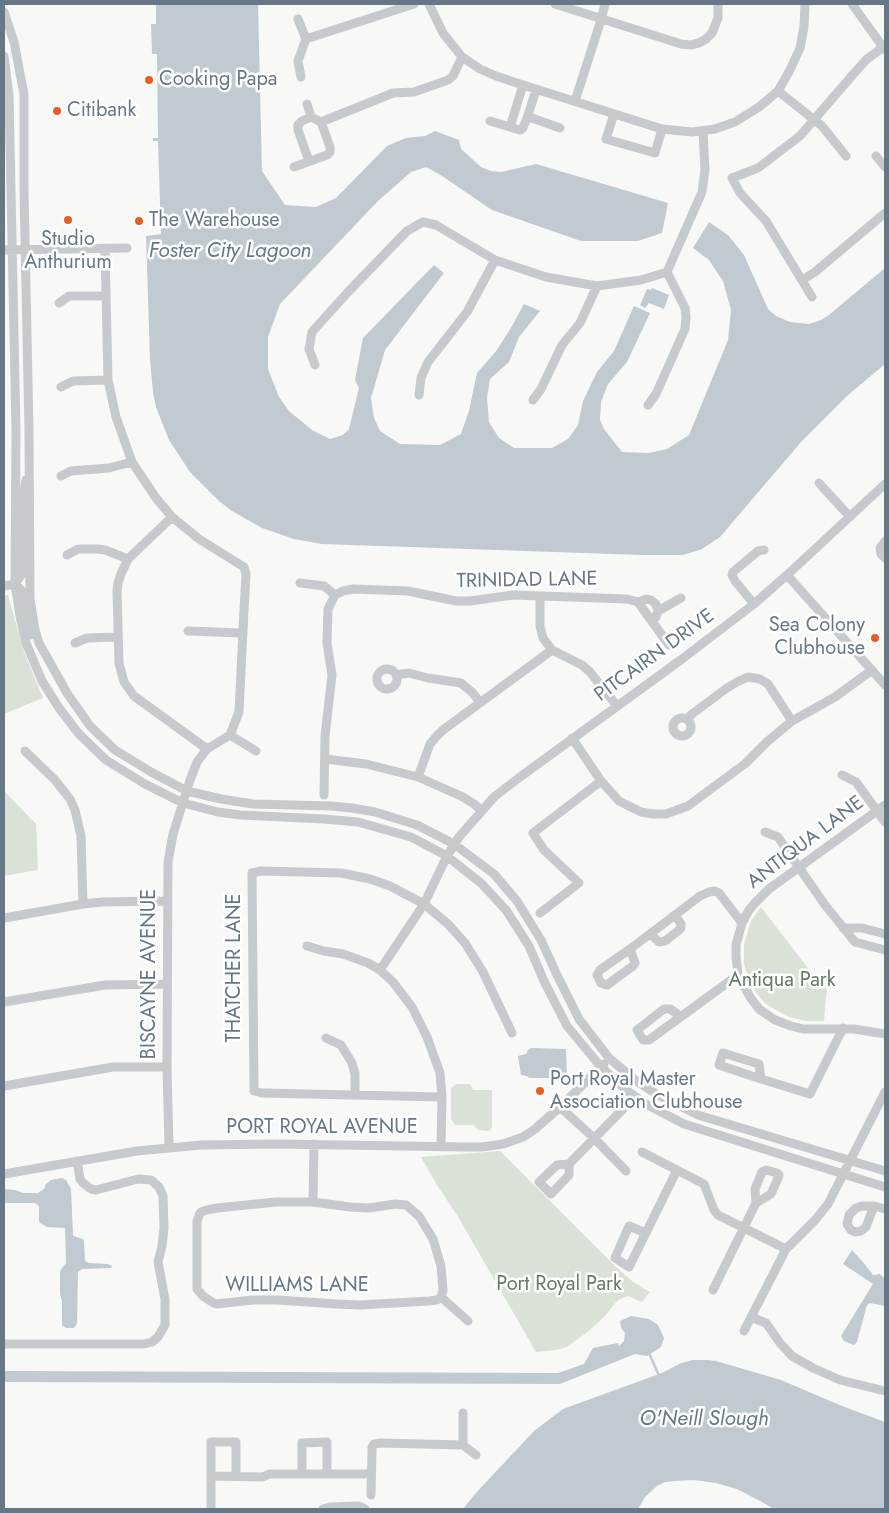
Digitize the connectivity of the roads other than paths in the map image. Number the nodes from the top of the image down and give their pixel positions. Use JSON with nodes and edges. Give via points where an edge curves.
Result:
{"nodes":[{"id":1,"x":414,"y":4,"type":"edge"},
{"id":2,"x":429,"y":4,"type":"edge"},
{"id":3,"x":555,"y":4,"type":"edge"},
{"id":4,"x":605,"y":4,"type":"edge"},
{"id":5,"x":718,"y":4,"type":"edge"},
{"id":6,"x":805,"y":4,"type":"edge"},
{"id":7,"x":852,"y":4,"type":"edge"},
{"id":8,"x":4,"y":12,"type":"edge"},
{"id":9,"x":298,"y":19,"type":"dead end"},
{"id":10,"x":601,"y":20,"type":"junction"},
{"id":11,"x":306,"y":38,"type":"junction"},
{"id":12,"x":884,"y":49,"type":"edge"},
{"id":13,"x":4,"y":56,"type":"edge"},
{"id":14,"x":462,"y":57,"type":"junction"},
{"id":15,"x":301,"y":77,"type":"dead end"},
{"id":16,"x":523,"y":85,"type":"junction"},
{"id":17,"x":536,"y":90,"type":"junction"},
{"id":18,"x":778,"y":91,"type":"junction"},
{"id":19,"x":575,"y":101,"type":"junction"},
{"id":20,"x":307,"y":104,"type":"dead end"},
{"id":21,"x":614,"y":114,"type":"junction"},
{"id":22,"x":528,"y":115,"type":"junction"},
{"id":23,"x":311,"y":117,"type":"junction"},
{"id":24,"x":814,"y":120,"type":"junction"},
{"id":25,"x":490,"y":121,"type":"dead end"},
{"id":26,"x":321,"y":122,"type":"junction"},
{"id":27,"x":510,"y":127,"type":"junction"},
{"id":28,"x":560,"y":128,"type":"dead end"},
{"id":29,"x":662,"y":129,"type":"junction"},
{"id":30,"x":703,"y":131,"type":"junction"},
{"id":31,"x":846,"y":156,"type":"dead end"},
{"id":32,"x":876,"y":156,"type":"dead end"},
{"id":33,"x":309,"y":161,"type":"junction"},
{"id":34,"x":294,"y":167,"type":"dead end"},
{"id":35,"x":885,"y":168,"type":"edge"},
{"id":36,"x":885,"y":213,"type":"edge"},
{"id":37,"x":127,"y":248,"type":"dead end"},
{"id":38,"x":25,"y":249,"type":"junction"},
{"id":39,"x":105,"y":249,"type":"junction"},
{"id":40,"x":8,"y":250,"type":"edge"},
{"id":41,"x":495,"y":260,"type":"junction"},
{"id":42,"x":668,"y":272,"type":"junction"},
{"id":43,"x":802,"y":280,"type":"junction"},
{"id":44,"x":597,"y":286,"type":"junction"},
{"id":45,"x":105,"y":296,"type":"junction"},
{"id":46,"x":812,"y":297,"type":"dead end"},
{"id":47,"x":59,"y":303,"type":"dead end"},
{"id":48,"x":315,"y":364,"type":"dead end"},
{"id":49,"x":108,"y":380,"type":"junction"},
{"id":50,"x":61,"y":388,"type":"dead end"},
{"id":51,"x":419,"y":395,"type":"dead end"},
{"id":52,"x":533,"y":400,"type":"dead end"},
{"id":53,"x":648,"y":405,"type":"dead end"},
{"id":54,"x":132,"y":462,"type":"junction"},
{"id":55,"x":30,"y":463,"type":"junction"},
{"id":56,"x":61,"y":476,"type":"dead end"},
{"id":57,"x":819,"y":483,"type":"dead end"},
{"id":58,"x":885,"y":484,"type":"edge"},
{"id":59,"x":172,"y":517,"type":"junction"},
{"id":60,"x":850,"y":517,"type":"junction"},
{"id":61,"x":885,"y":542,"type":"edge"},
{"id":62,"x":764,"y":550,"type":"dead end"},
{"id":63,"x":66,"y":555,"type":"dead end"},
{"id":64,"x":885,"y":558,"type":"edge"},
{"id":65,"x":128,"y":559,"type":"junction"},
{"id":66,"x":787,"y":575,"type":"junction"},
{"id":67,"x":300,"y":583,"type":"dead end"},
{"id":68,"x":15,"y":584,"type":"junction"},
{"id":69,"x":4,"y":586,"type":"edge"},
{"id":70,"x":335,"y":595,"type":"junction"},
{"id":71,"x":540,"y":596,"type":"junction"},
{"id":72,"x":681,"y":598,"type":"dead end"},
{"id":73,"x":638,"y":602,"type":"junction"},
{"id":74,"x":754,"y":604,"type":"junction"},
{"id":75,"x":658,"y":611,"type":"junction"},
{"id":76,"x":652,"y":621,"type":"junction"},
{"id":77,"x":188,"y":631,"type":"dead end"},
{"id":78,"x":242,"y":633,"type":"junction"},
{"id":79,"x":117,"y":637,"type":"junction"},
{"id":80,"x":75,"y":643,"type":"dead end"},
{"id":81,"x":669,"y":645,"type":"dead end"},
{"id":82,"x":552,"y":650,"type":"junction"},
{"id":83,"x":48,"y":660,"type":"junction"},
{"id":84,"x":872,"y":670,"type":"junction"},
{"id":85,"x":396,"y":675,"type":"dead end"},
{"id":86,"x":885,"y":685,"type":"edge"},
{"id":87,"x":480,"y":703,"type":"junction"},
{"id":88,"x":617,"y":706,"type":"junction"},
{"id":89,"x":687,"y":719,"type":"dead end"},
{"id":90,"x":792,"y":720,"type":"junction"},
{"id":91,"x":230,"y":735,"type":"junction"},
{"id":92,"x":572,"y":738,"type":"junction"},
{"id":93,"x":206,"y":749,"type":"junction"},
{"id":94,"x":25,"y":750,"type":"dead end"},
{"id":95,"x":256,"y":751,"type":"dead end"},
{"id":96,"x":325,"y":759,"type":"junction"},
{"id":97,"x":842,"y":776,"type":"dead end"},
{"id":98,"x":418,"y":777,"type":"junction"},
{"id":99,"x":600,"y":781,"type":"junction"},
{"id":100,"x":187,"y":791,"type":"junction"},
{"id":101,"x":324,"y":795,"type":"dead end"},
{"id":102,"x":183,"y":803,"type":"junction"},
{"id":103,"x":885,"y":805,"type":"edge"},
{"id":104,"x":482,"y":810,"type":"junction"},
{"id":105,"x":877,"y":811,"type":"junction"},
{"id":106,"x":885,"y":822,"type":"edge"},
{"id":107,"x":765,"y":832,"type":"dead end"},
{"id":108,"x":454,"y":844,"type":"junction"},
{"id":109,"x":447,"y":856,"type":"junction"},
{"id":110,"x":800,"y":868,"type":"junction"},
{"id":111,"x":167,"y":901,"type":"junction"},
{"id":112,"x":83,"y":904,"type":"junction"},
{"id":113,"x":424,"y":904,"type":"junction"},
{"id":114,"x":540,"y":913,"type":"dead end"},
{"id":115,"x":675,"y":915,"type":"junction"},
{"id":116,"x":4,"y":918,"type":"edge"},
{"id":117,"x":742,"y":923,"type":"junction"},
{"id":118,"x":843,"y":928,"type":"junction"},
{"id":119,"x":650,"y":934,"type":"junction"},
{"id":120,"x":885,"y":934,"type":"edge"},
{"id":121,"x":307,"y":946,"type":"dead end"},
{"id":122,"x":630,"y":948,"type":"dead end"},
{"id":123,"x":885,"y":950,"type":"edge"},
{"id":124,"x":380,"y":970,"type":"junction"},
{"id":125,"x":738,"y":975,"type":"junction"},
{"id":126,"x":167,"y":984,"type":"junction"},
{"id":127,"x":4,"y":1002,"type":"edge"},
{"id":128,"x":680,"y":1016,"type":"dead end"},
{"id":129,"x":843,"y":1028,"type":"junction"},
{"id":130,"x":512,"y":1032,"type":"dead end"},
{"id":131,"x":885,"y":1034,"type":"edge"},
{"id":132,"x":326,"y":1038,"type":"dead end"},
{"id":133,"x":609,"y":1058,"type":"junction"},
{"id":134,"x":167,"y":1066,"type":"junction"},
{"id":135,"x":601,"y":1067,"type":"junction"},
{"id":136,"x":761,"y":1078,"type":"junction"},
{"id":137,"x":4,"y":1086,"type":"edge"},
{"id":138,"x":885,"y":1092,"type":"edge"},
{"id":139,"x":355,"y":1094,"type":"junction"},
{"id":140,"x":442,"y":1096,"type":"junction"},
{"id":141,"x":560,"y":1107,"type":"junction"},
{"id":142,"x":623,"y":1109,"type":"dead end"},
{"id":143,"x":595,"y":1139,"type":"junction"},
{"id":144,"x":314,"y":1144,"type":"junction"},
{"id":145,"x":441,"y":1147,"type":"junction"},
{"id":146,"x":169,"y":1148,"type":"junction"},
{"id":147,"x":642,"y":1152,"type":"dead end"},
{"id":148,"x":77,"y":1161,"type":"junction"},
{"id":149,"x":850,"y":1161,"type":"junction"},
{"id":150,"x":569,"y":1164,"type":"dead end"},
{"id":151,"x":677,"y":1170,"type":"junction"},
{"id":152,"x":626,"y":1171,"type":"dead end"},
{"id":153,"x":885,"y":1171,"type":"edge"},
{"id":154,"x":4,"y":1174,"type":"edge"},
{"id":155,"x":844,"y":1174,"type":"junction"},
{"id":156,"x":885,"y":1187,"type":"edge"},
{"id":157,"x":313,"y":1202,"type":"junction"},
{"id":158,"x":756,"y":1203,"type":"dead end"},
{"id":159,"x":874,"y":1206,"type":"dead end"},
{"id":160,"x":885,"y":1209,"type":"edge"},
{"id":161,"x":744,"y":1228,"type":"junction"},
{"id":162,"x":646,"y":1233,"type":"dead end"},
{"id":163,"x":786,"y":1249,"type":"junction"},
{"id":164,"x":713,"y":1290,"type":"dead end"},
{"id":165,"x":441,"y":1297,"type":"junction"},
{"id":166,"x":751,"y":1317,"type":"junction"},
{"id":167,"x":468,"y":1321,"type":"dead end"},
{"id":168,"x":744,"y":1331,"type":"dead end"},
{"id":169,"x":4,"y":1344,"type":"edge"},
{"id":170,"x":885,"y":1391,"type":"edge"},
{"id":171,"x":463,"y":1413,"type":"dead end"},
{"id":172,"x":463,"y":1445,"type":"junction"},
{"id":173,"x":476,"y":1455,"type":"dead end"},
{"id":174,"x":302,"y":1474,"type":"junction"},
{"id":175,"x":327,"y":1474,"type":"junction"},
{"id":176,"x":371,"y":1474,"type":"junction"},
{"id":177,"x":211,"y":1476,"type":"junction"},
{"id":178,"x":236,"y":1476,"type":"junction"},
{"id":179,"x":371,"y":1495,"type":"dead end"},
{"id":180,"x":211,"y":1509,"type":"edge"},
{"id":181,"x":323,"y":1509,"type":"edge"},
{"id":182,"x":365,"y":1509,"type":"edge"}],
"edges":[{"from":1,"to":11,"type":"street"},
{"from":2,"to":14,"type":"street","via":[[442,33]]},
{"from":3,"to":10,"type":"street"},
{"from":4,"to":10,"type":"street"},
{"from":5,"to":10,"type":"street","via":[[718,18],[712,33],[699,43],[690,45]]},
{"from":6,"to":18,"type":"street","via":[[800,48]]},
{"from":7,"to":12,"type":"street"},
{"from":8,"to":38,"type":"street","via":[[14,42],[24,94]]},
{"from":9,"to":11,"type":"street"},
{"from":10,"to":19,"type":"street"},
{"from":11,"to":15,"type":"street","via":[[298,61]]},
{"from":12,"to":24,"type":"street","via":[[856,71]]},
{"from":13,"to":40,"type":"street","via":[[9,95]]},
{"from":14,"to":16,"type":"street","via":[[480,69]]},
{"from":14,"to":26,"type":"street","via":[[448,80],[414,92],[393,94]]},
{"from":16,"to":17,"type":"street"},
{"from":16,"to":27,"type":"street"},
{"from":17,"to":19,"type":"street"},
{"from":17,"to":22,"type":"street"},
{"from":18,"to":24,"type":"street"},
{"from":18,"to":30,"type":"street","via":[[746,117]]},
{"from":19,"to":21,"type":"street"},
{"from":20,"to":23,"type":"street"},
{"from":21,"to":29,"type":"street"},
{"from":21,"to":29,"type":"street","via":[[606,139],[655,153]]},
{"from":22,"to":27,"type":"street","via":[[523,128]]},
{"from":22,"to":28,"type":"street","via":[[533,120]]},
{"from":23,"to":26,"type":"street"},
{"from":23,"to":33,"type":"street","via":[[298,125]]},
{"from":24,"to":31,"type":"street"},
{"from":24,"to":43,"type":"street","via":[[800,136],[758,168],[732,178],[740,193],[766,221]]},
{"from":25,"to":27,"type":"street"},
{"from":26,"to":33,"type":"street","via":[[330,152]]},
{"from":29,"to":30,"type":"street"},
{"from":30,"to":42,"type":"street","via":[[705,170],[702,192]]},
{"from":32,"to":35,"type":"street"},
{"from":33,"to":34,"type":"street"},
{"from":36,"to":43,"type":"street"},
{"from":37,"to":39,"type":"street"},
{"from":38,"to":39,"type":"street"},
{"from":38,"to":40,"type":"street"},
{"from":38,"to":55,"type":"street"},
{"from":39,"to":45,"type":"street"},
{"from":40,"to":68,"type":"street","via":[[16,431]]},
{"from":41,"to":44,"type":"street","via":[[546,277]]},
{"from":41,"to":48,"type":"street","via":[[436,225],[423,222],[407,231],[312,332],[309,349]]},
{"from":41,"to":51,"type":"street","via":[[467,312],[428,362],[421,378]]},
{"from":42,"to":44,"type":"street","via":[[641,280]]},
{"from":42,"to":53,"type":"street","via":[[685,308],[685,329]]},
{"from":43,"to":46,"type":"street"},
{"from":44,"to":52,"type":"street","via":[[580,323],[562,345]]},
{"from":45,"to":47,"type":"street","via":[[69,296]]},
{"from":45,"to":49,"type":"street"},
{"from":49,"to":50,"type":"street","via":[[73,381]]},
{"from":49,"to":54,"type":"street","via":[[116,418]]},
{"from":54,"to":56,"type":"street","via":[[109,468],[71,471]]},
{"from":54,"to":59,"type":"street"},
{"from":55,"to":68,"type":"street","via":[[23,497],[22,574]]},
{"from":55,"to":83,"type":"street","via":[[30,599],[35,630]]},
{"from":57,"to":60,"type":"street"},
{"from":58,"to":60,"type":"street","name":"PITCAIRN DRIVE"},
{"from":59,"to":65,"type":"street"},
{"from":59,"to":78,"type":"street","via":[[199,539],[244,567],[246,586]]},
{"from":60,"to":66,"type":"street","name":"PITCAIRN DRIVE"},
{"from":61,"to":64,"type":"street","via":[[880,548]]},
{"from":62,"to":74,"type":"street","via":[[758,551],[732,575]]},
{"from":63,"to":65,"type":"street","via":[[78,550],[98,549]]},
{"from":65,"to":79,"type":"street","via":[[118,583]]},
{"from":66,"to":74,"type":"street","name":"PITCAIRN DRIVE"},
{"from":66,"to":84,"type":"street"},
{"from":67,"to":70,"type":"street","via":[[324,586]]},
{"from":68,"to":69,"type":"street"},
{"from":68,"to":83,"type":"street","via":[[24,598],[28,626],[38,653]]},
{"from":68,"to":102,"type":"street","via":[[26,643],[42,681],[59,708],[79,734],[106,760]]},
{"from":70,"to":71,"type":"street","name":"TRINIDAD LANE","via":[[353,589],[408,591],[464,602],[513,595]]},
{"from":70,"to":96,"type":"street","via":[[328,610],[327,643],[332,681]]},
{"from":71,"to":73,"type":"street","name":"TRINIDAD LANE","via":[[616,598]]},
{"from":71,"to":82,"type":"street","via":[[541,633]]},
{"from":72,"to":75,"type":"street"},
{"from":73,"to":75,"type":"street","name":"TRINIDAD LANE","via":[[651,600]]},
{"from":73,"to":76,"type":"street"},
{"from":74,"to":88,"type":"street","name":"PITCAIRN DRIVE"},
{"from":75,"to":76,"type":"street"},
{"from":76,"to":81,"type":"street"},
{"from":77,"to":78,"type":"street"},
{"from":78,"to":91,"type":"street","via":[[240,712]]},
{"from":79,"to":80,"type":"street","via":[[87,638]]},
{"from":79,"to":93,"type":"street","via":[[121,674],[128,689]]},
{"from":82,"to":87,"type":"street"},
{"from":82,"to":88,"type":"street","via":[[582,665]]},
{"from":83,"to":100,"type":"street","via":[[90,726],[115,750]]},
{"from":84,"to":86,"type":"street"},
{"from":84,"to":90,"type":"street","via":[[835,697]]},
{"from":85,"to":87,"type":"street","via":[[410,673],[461,683],[473,692]]},
{"from":87,"to":98,"type":"street","via":[[430,744]]},
{"from":88,"to":92,"type":"street","name":"PITCAIRN DRIVE"},
{"from":89,"to":90,"type":"street","via":[[727,688],[748,677],[768,684]]},
{"from":90,"to":99,"type":"street","via":[[746,763],[677,811],[653,814],[630,808]]},
{"from":91,"to":93,"type":"street"},
{"from":91,"to":95,"type":"street"},
{"from":92,"to":99,"type":"street"},
{"from":92,"to":104,"type":"street","name":"PITCAIRN DRIVE","via":[[494,797]]},
{"from":93,"to":100,"type":"street","name":"BISCAYNE AVENUE","via":[[197,762]]},
{"from":94,"to":112,"type":"street","via":[[55,780],[75,810],[81,836]]},
{"from":96,"to":98,"type":"street","via":[[374,765]]},
{"from":96,"to":101,"type":"street"},
{"from":97,"to":105,"type":"street","via":[[856,782]]},
{"from":98,"to":104,"type":"street","via":[[463,797]]},
{"from":99,"to":114,"type":"street","via":[[533,833],[544,850],[579,883]]},
{"from":100,"to":102,"type":"street","name":"BISCAYNE AVENUE"},
{"from":100,"to":108,"type":"street","via":[[253,804],[331,806],[375,812],[416,824]]},
{"from":102,"to":109,"type":"street","via":[[240,815],[372,824],[411,837]]},
{"from":102,"to":111,"type":"street","name":"BISCAYNE AVENUE","via":[[172,834]]},
{"from":103,"to":105,"type":"street","name":"ANTIQUA LANE"},
{"from":104,"to":108,"type":"street","name":"PITCAIRN DRIVE"},
{"from":105,"to":106,"type":"street"},
{"from":105,"to":110,"type":"street","name":"ANTIQUA LANE"},
{"from":107,"to":110,"type":"street","via":[[778,837]]},
{"from":108,"to":109,"type":"street","name":"PITCAIRN DRIVE"},
{"from":108,"to":133,"type":"street","via":[[494,874],[517,901],[541,940],[579,1019]]},
{"from":109,"to":113,"type":"street","name":"PITCAIRN DRIVE"},
{"from":109,"to":135,"type":"street","via":[[482,884],[506,910],[529,946],[567,1026]]},
{"from":110,"to":117,"type":"street","name":"ANTIQUA LANE","via":[[755,902]]},
{"from":110,"to":118,"type":"street"},
{"from":111,"to":112,"type":"street"},
{"from":111,"to":126,"type":"street","name":"BISCAYNE AVENUE"},
{"from":112,"to":116,"type":"street"},
{"from":113,"to":124,"type":"street","name":"PITCAIRN DRIVE"},
{"from":113,"to":130,"type":"street","name":"THATCHER LANE","via":[[465,943]]},
{"from":113,"to":139,"type":"street","name":"THATCHER LANE","via":[[390,886],[341,873],[252,873],[254,1091]]},
{"from":115,"to":117,"type":"street","via":[[703,894],[715,891]]},
{"from":115,"to":119,"type":"street"},
{"from":115,"to":119,"type":"street","via":[[681,924],[678,931],[659,942]]},
{"from":117,"to":125,"type":"street","name":"ANTIQUA LANE","via":[[736,945]]},
{"from":118,"to":120,"type":"street","via":[[862,928]]},
{"from":118,"to":123,"type":"street","via":[[855,942]]},
{"from":119,"to":122,"type":"street"},
{"from":121,"to":124,"type":"street","via":[[356,958]]},
{"from":124,"to":140,"type":"street","via":[[404,995],[427,1037],[440,1073]]},
{"from":125,"to":128,"type":"street"},
{"from":125,"to":129,"type":"street","name":"ANTIQUA LANE","via":[[759,1008],[776,1020],[803,1029]]},
{"from":126,"to":127,"type":"street","via":[[105,985]]},
{"from":126,"to":134,"type":"street","name":"BISCAYNE AVENUE"},
{"from":129,"to":131,"type":"street","name":"ANTIQUA LANE"},
{"from":129,"to":136,"type":"street","via":[[810,1094]]},
{"from":132,"to":139,"type":"street","via":[[341,1045],[352,1062]]},
{"from":133,"to":135,"type":"street","name":"PORT ROYAL AVENUE"},
{"from":133,"to":149,"type":"street","via":[[656,1094],[687,1110]]},
{"from":134,"to":137,"type":"street","via":[[113,1067]]},
{"from":134,"to":146,"type":"street","name":"BISCAYNE AVENUE"},
{"from":135,"to":141,"type":"street","name":"PORT ROYAL AVENUE"},
{"from":135,"to":155,"type":"street","via":[[644,1103],[684,1124]]},
{"from":136,"to":136,"type":"street","via":[[759,1064],[723,1053],[719,1065]]},
{"from":138,"to":149,"type":"street"},
{"from":139,"to":140,"type":"street","name":"THATCHER LANE"},
{"from":140,"to":145,"type":"street"},
{"from":141,"to":143,"type":"street"},
{"from":141,"to":145,"type":"street","name":"PORT ROYAL AVENUE","via":[[523,1137],[482,1147]]},
{"from":142,"to":143,"type":"street"},
{"from":143,"to":150,"type":"street"},
{"from":143,"to":152,"type":"street"},
{"from":144,"to":145,"type":"street","name":"PORT ROYAL AVENUE"},
{"from":144,"to":146,"type":"street","name":"PORT ROYAL AVENUE"},
{"from":144,"to":157,"type":"street"},
{"from":146,"to":148,"type":"street","name":"PORT ROYAL AVENUE"},
{"from":147,"to":151,"type":"street"},
{"from":148,"to":154,"type":"street","name":"PORT ROYAL AVENUE"},
{"from":148,"to":169,"type":"street","via":[[80,1179],[91,1189],[138,1179],[151,1180],[164,1196],[164,1228],[158,1262],[166,1299],[165,1325],[152,1342],[144,1344]]},
{"from":149,"to":153,"type":"street"},
{"from":149,"to":155,"type":"street"},
{"from":151,"to":161,"type":"street","via":[[704,1184],[714,1210]]},
{"from":151,"to":162,"type":"street"},
{"from":155,"to":156,"type":"street"},
{"from":155,"to":163,"type":"street","via":[[828,1204]]},
{"from":157,"to":165,"type":"street","name":"WILLIAMS LANE","via":[[369,1208],[401,1204],[412,1209],[426,1225],[438,1250]]},
{"from":157,"to":165,"type":"street","name":"WILLIAMS LANE","via":[[239,1205],[202,1212],[197,1222],[197,1289],[216,1304],[277,1300],[360,1305],[429,1301]]},
{"from":158,"to":161,"type":"street"},
{"from":159,"to":160,"type":"street"},
{"from":161,"to":163,"type":"street"},
{"from":161,"to":164,"type":"street"},
{"from":163,"to":166,"type":"street"},
{"from":165,"to":167,"type":"street"},
{"from":166,"to":168,"type":"street"},
{"from":166,"to":170,"type":"street","via":[[766,1323],[792,1356],[813,1368],[840,1380]]},
{"from":171,"to":172,"type":"street"},
{"from":172,"to":173,"type":"street"},
{"from":172,"to":176,"type":"street","via":[[376,1444],[372,1447]]},
{"from":174,"to":175,"type":"street"},
{"from":174,"to":175,"type":"street","via":[[302,1443],[327,1442]]},
{"from":174,"to":178,"type":"street"},
{"from":175,"to":176,"type":"street"},
{"from":176,"to":179,"type":"street"},
{"from":177,"to":178,"type":"street"},
{"from":177,"to":178,"type":"street","via":[[211,1442],[236,1442]]},
{"from":177,"to":180,"type":"street"},
{"from":181,"to":182,"type":"street","via":[[340,1506]]}]}
